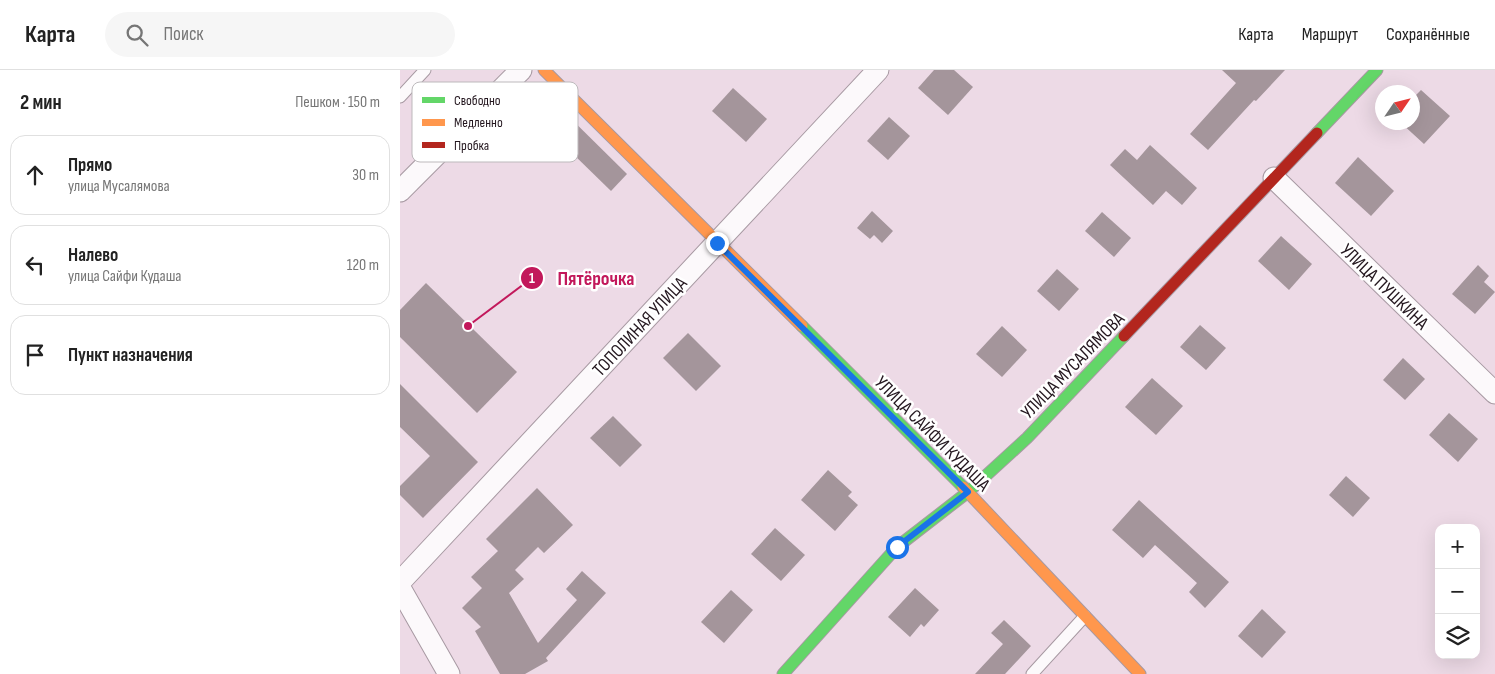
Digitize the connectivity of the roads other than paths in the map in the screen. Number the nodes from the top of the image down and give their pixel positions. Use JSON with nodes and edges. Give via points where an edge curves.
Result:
{"nodes":[{"id":1,"x":425,"y":70,"type":"edge"},
{"id":2,"x":521,"y":70,"type":"edge"},
{"id":3,"x":544,"y":70,"type":"edge"},
{"id":4,"x":878,"y":70,"type":"edge"},
{"id":5,"x":1377,"y":70,"type":"edge"},
{"id":6,"x":413,"y":82,"type":"edge"},
{"id":7,"x":509,"y":82,"type":"edge"},
{"id":8,"x":556,"y":82,"type":"edge"},
{"id":9,"x":412,"y":84,"type":"edge"},
{"id":10,"x":400,"y":96,"type":"edge"},
{"id":11,"x":578,"y":104,"type":"edge"},
{"id":12,"x":429,"y":162,"type":"edge"},
{"id":13,"x":1274,"y":178,"type":"junction"},
{"id":14,"x":400,"y":191,"type":"edge"},
{"id":15,"x":717,"y":243,"type":"junction"},
{"id":16,"x":1495,"y":393,"type":"edge"},
{"id":17,"x":968,"y":492,"type":"junction"},
{"id":18,"x":400,"y":582,"type":"edge"},
{"id":19,"x":400,"y":588,"type":"edge"},
{"id":20,"x":1085,"y":616,"type":"junction"},
{"id":21,"x":449,"y":674,"type":"edge"},
{"id":22,"x":783,"y":674,"type":"edge"},
{"id":23,"x":1032,"y":674,"type":"edge"},
{"id":24,"x":1140,"y":674,"type":"edge"}],
"edges":[{"from":1,"to":6,"type":"lane"},
{"from":2,"to":7,"type":"street"},
{"from":3,"to":8,"type":"street","name":"УЛИЦА САЙФИ КУДАША"},
{"from":4,"to":15,"type":"street","name":"ТОПОЛИНАЯ УЛИЦА"},
{"from":5,"to":13,"type":"street","name":"УЛИЦА МУСАЛЯМОВА"},
{"from":9,"to":10,"type":"lane"},
{"from":11,"to":15,"type":"street","name":"УЛИЦА САЙФИ КУДАША"},
{"from":12,"to":14,"type":"street"},
{"from":13,"to":16,"type":"street","name":"УЛИЦА ПУШКИНА"},
{"from":13,"to":17,"type":"street","name":"УЛИЦА МУСАЛЯМОВА","via":[[1027,438]]},
{"from":15,"to":17,"type":"street","name":"УЛИЦА САЙФИ КУДАША"},
{"from":15,"to":18,"type":"street","name":"ТОПОЛИНАЯ УЛИЦА"},
{"from":17,"to":20,"type":"street","name":"УЛИЦА САЙФИ КУДАША"},
{"from":17,"to":22,"type":"street","name":"УЛИЦА МУСАЛЯМОВА","via":[[897,547]]},
{"from":19,"to":21,"type":"street"},
{"from":20,"to":23,"type":"lane"},
{"from":20,"to":24,"type":"street","name":"УЛИЦА САЙФИ КУДАША"}]}
